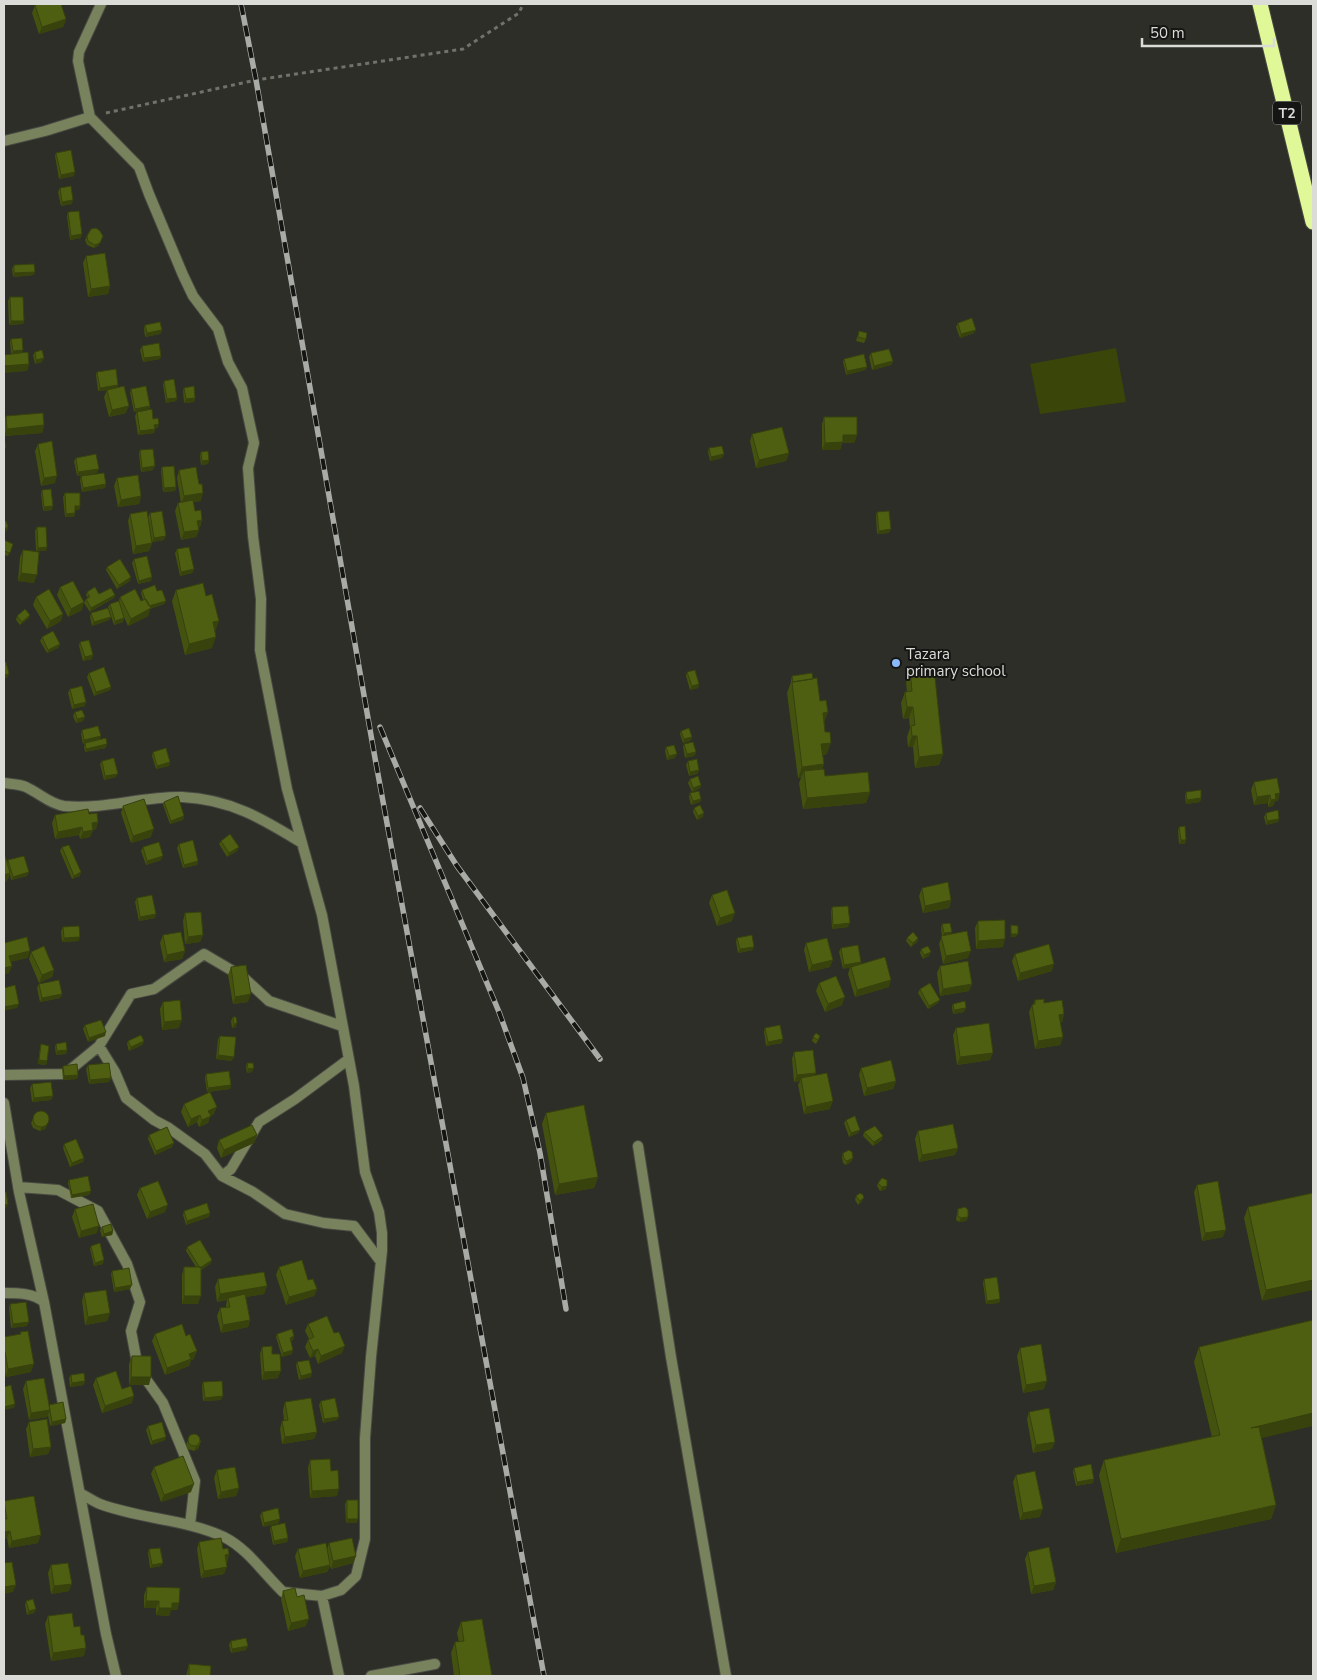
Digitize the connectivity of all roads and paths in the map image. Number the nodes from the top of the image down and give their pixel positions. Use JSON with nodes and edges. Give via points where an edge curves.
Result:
{"nodes":[{"id":1,"x":101,"y":4,"type":"edge"},
{"id":2,"x":523,"y":4,"type":"edge"},
{"id":3,"x":1260,"y":4,"type":"edge"},
{"id":4,"x":90,"y":117,"type":"junction"},
{"id":5,"x":4,"y":141,"type":"edge"},
{"id":6,"x":1313,"y":222,"type":"edge"},
{"id":7,"x":4,"y":783,"type":"edge"},
{"id":8,"x":302,"y":843,"type":"junction"},
{"id":9,"x":342,"y":1026,"type":"junction"},
{"id":10,"x":99,"y":1046,"type":"junction"},
{"id":11,"x":349,"y":1059,"type":"junction"},
{"id":12,"x":4,"y":1075,"type":"edge"},
{"id":13,"x":4,"y":1103,"type":"edge"},
{"id":14,"x":638,"y":1146,"type":"dead end"},
{"id":15,"x":222,"y":1176,"type":"junction"},
{"id":16,"x":18,"y":1187,"type":"junction"},
{"id":17,"x":381,"y":1262,"type":"junction"},
{"id":18,"x":4,"y":1294,"type":"edge"},
{"id":19,"x":44,"y":1302,"type":"junction"},
{"id":20,"x":80,"y":1493,"type":"junction"},
{"id":21,"x":190,"y":1526,"type":"junction"},
{"id":22,"x":322,"y":1596,"type":"junction"},
{"id":23,"x":435,"y":1664,"type":"dead end"},
{"id":24,"x":116,"y":1676,"type":"edge"},
{"id":25,"x":339,"y":1676,"type":"edge"},
{"id":26,"x":371,"y":1676,"type":"edge"},
{"id":27,"x":726,"y":1676,"type":"edge"}],
"edges":[{"from":1,"to":4,"type":"street","via":[[78,61]]},
{"from":2,"to":4,"type":"path","via":[[519,13],[463,49],[256,80]]},
{"from":3,"to":6,"type":"highway","number":"T2"},
{"from":4,"to":5,"type":"street"},
{"from":4,"to":8,"type":"street","via":[[139,167],[183,275],[193,296],[218,329],[228,362],[242,388],[254,443],[248,468],[261,599],[260,650],[287,789]]},
{"from":7,"to":8,"type":"street","via":[[25,787],[61,806],[92,808],[181,797],[216,801],[258,816]]},
{"from":8,"to":9,"type":"street","via":[[322,915]]},
{"from":9,"to":10,"type":"street","via":[[268,1001],[244,977],[204,954],[154,989],[131,994]]},
{"from":9,"to":11,"type":"street"},
{"from":10,"to":12,"type":"street","via":[[65,1074]]},
{"from":10,"to":15,"type":"street","via":[[126,1098],[205,1154]]},
{"from":11,"to":15,"type":"street","via":[[259,1122],[231,1169]]},
{"from":11,"to":17,"type":"street","via":[[365,1172],[379,1212]]},
{"from":13,"to":16,"type":"street"},
{"from":14,"to":27,"type":"street"},
{"from":15,"to":17,"type":"street","via":[[285,1214],[354,1226]]},
{"from":16,"to":19,"type":"street"},
{"from":16,"to":21,"type":"street","via":[[58,1190],[98,1211],[127,1264],[140,1302],[131,1331],[138,1368],[163,1403],[195,1481]]},
{"from":17,"to":22,"type":"street","via":[[365,1438],[365,1539],[356,1576],[341,1590]]},
{"from":18,"to":19,"type":"street","via":[[37,1296]]},
{"from":19,"to":20,"type":"street"},
{"from":20,"to":21,"type":"street","via":[[100,1504]]},
{"from":20,"to":24,"type":"street"},
{"from":21,"to":22,"type":"street","via":[[224,1538],[247,1554],[283,1592]]},
{"from":22,"to":25,"type":"street"},
{"from":23,"to":26,"type":"street"}]}
